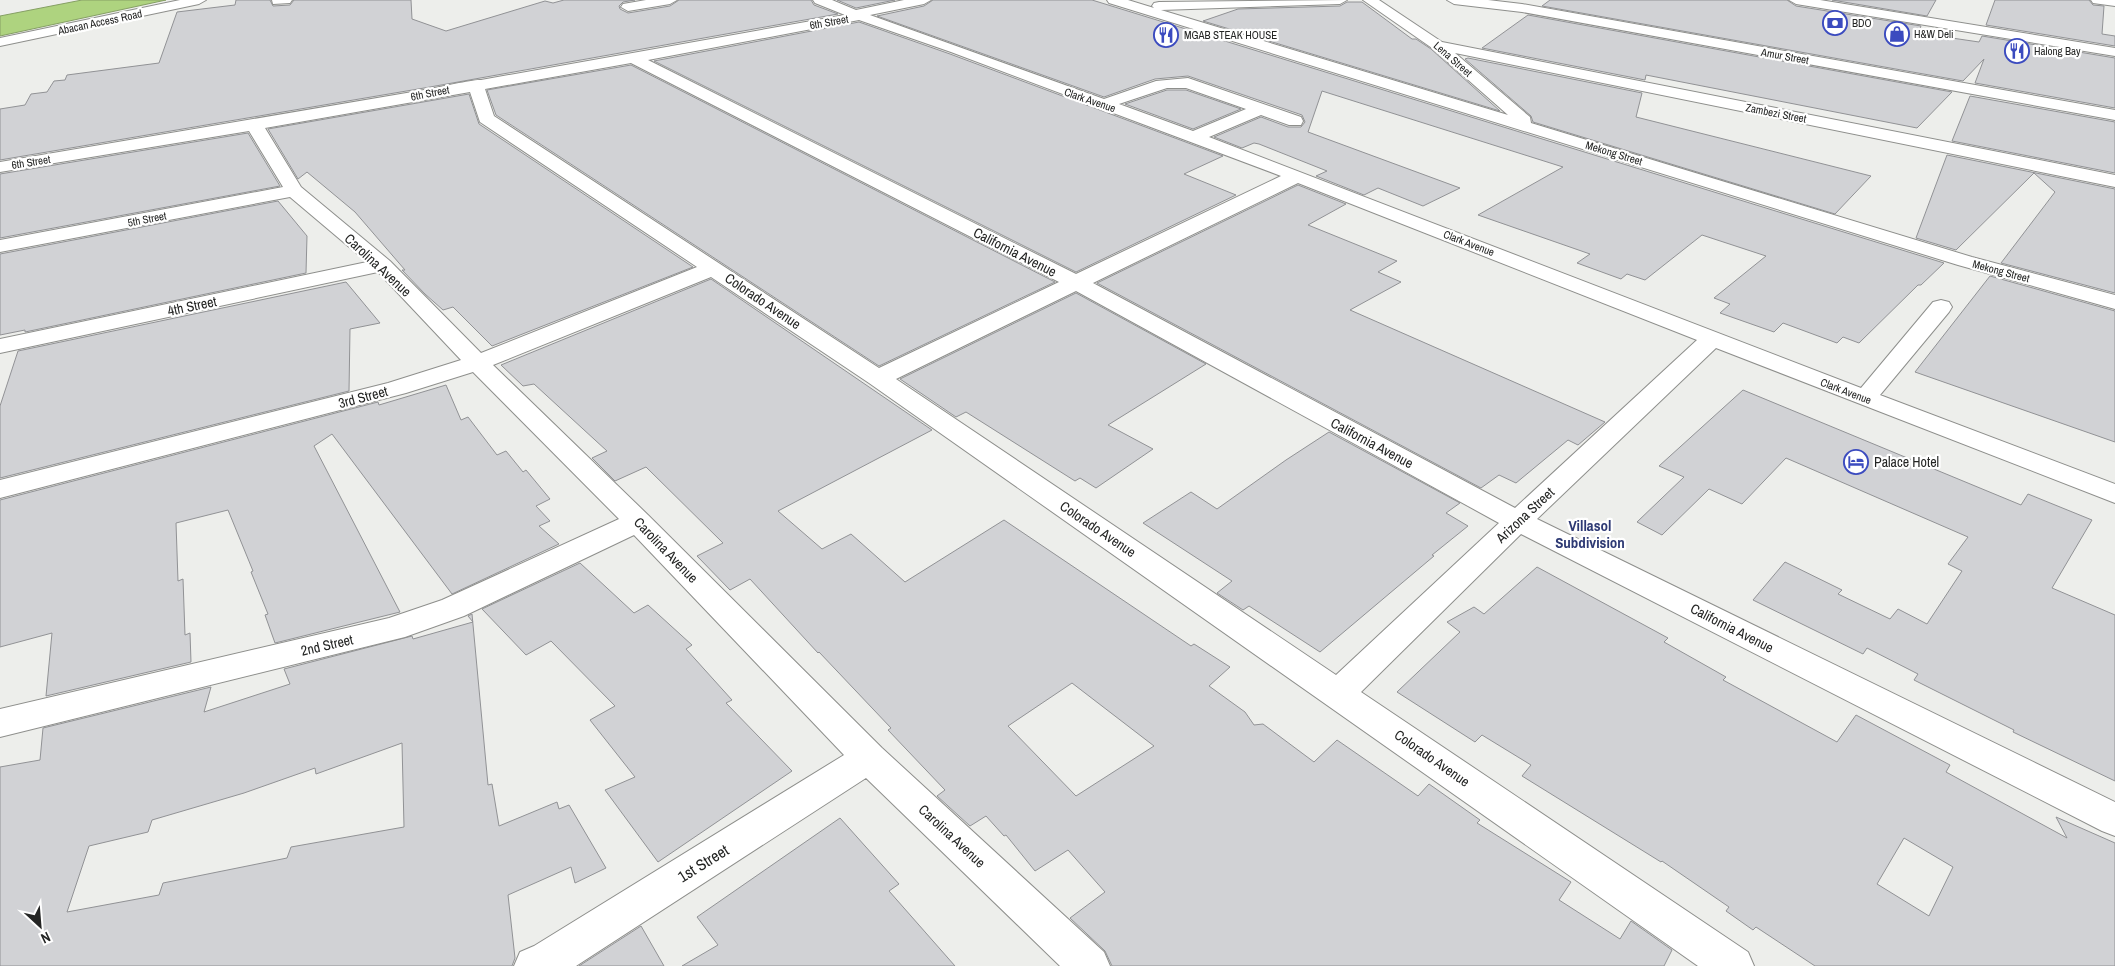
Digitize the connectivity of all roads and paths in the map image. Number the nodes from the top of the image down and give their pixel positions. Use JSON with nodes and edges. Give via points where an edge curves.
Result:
{"nodes":[{"id":1,"x":199,"y":0,"type":"edge"},
{"id":2,"x":670,"y":0,"type":"edge"},
{"id":3,"x":820,"y":0,"type":"edge"},
{"id":4,"x":924,"y":0,"type":"edge"},
{"id":5,"x":1114,"y":0,"type":"edge"},
{"id":6,"x":1340,"y":0,"type":"edge"},
{"id":7,"x":1370,"y":0,"type":"edge"},
{"id":8,"x":1454,"y":0,"type":"edge"},
{"id":9,"x":1796,"y":0,"type":"edge"},
{"id":10,"x":2098,"y":0,"type":"edge"},
{"id":11,"x":2115,"y":2,"type":"edge"},
{"id":12,"x":628,"y":7,"type":"dead end"},
{"id":13,"x":1136,"y":7,"type":"junction"},
{"id":14,"x":857,"y":15,"type":"junction"},
{"id":15,"x":0,"y":42,"type":"edge"},
{"id":16,"x":1437,"y":45,"type":"junction"},
{"id":17,"x":2115,"y":52,"type":"edge"},
{"id":18,"x":633,"y":58,"type":"junction"},
{"id":19,"x":476,"y":84,"type":"junction"},
{"id":20,"x":1105,"y":104,"type":"junction"},
{"id":21,"x":1260,"y":109,"type":"junction"},
{"id":22,"x":2115,"y":115,"type":"edge"},
{"id":23,"x":1295,"y":120,"type":"dead end"},
{"id":24,"x":255,"y":126,"type":"junction"},
{"id":25,"x":1530,"y":127,"type":"junction"},
{"id":26,"x":1192,"y":138,"type":"junction"},
{"id":27,"x":0,"y":167,"type":"edge"},
{"id":28,"x":1297,"y":176,"type":"junction"},
{"id":29,"x":2115,"y":181,"type":"edge"},
{"id":30,"x":294,"y":192,"type":"junction"},
{"id":31,"x":0,"y":246,"type":"edge"},
{"id":32,"x":383,"y":265,"type":"junction"},
{"id":33,"x":714,"y":268,"type":"junction"},
{"id":34,"x":1077,"y":283,"type":"junction"},
{"id":35,"x":2115,"y":302,"type":"edge"},
{"id":36,"x":1941,"y":307,"type":"dead end"},
{"id":37,"x":1713,"y":338,"type":"junction"},
{"id":38,"x":0,"y":346,"type":"edge"},
{"id":39,"x":477,"y":363,"type":"junction"},
{"id":40,"x":878,"y":378,"type":"junction"},
{"id":41,"x":1865,"y":398,"type":"junction"},
{"id":42,"x":0,"y":489,"type":"edge"},
{"id":43,"x":2115,"y":494,"type":"edge"},
{"id":44,"x":1518,"y":521,"type":"junction"},
{"id":45,"x":638,"y":522,"type":"junction"},
{"id":46,"x":1338,"y":693,"type":"junction"},
{"id":47,"x":0,"y":723,"type":"edge"},
{"id":48,"x":869,"y":758,"type":"junction"},
{"id":49,"x":2115,"y":820,"type":"edge"},
{"id":50,"x":535,"y":966,"type":"edge"},
{"id":51,"x":1089,"y":966,"type":"edge"},
{"id":52,"x":1733,"y":966,"type":"edge"}],
"edges":[{"from":1,"to":15,"type":"street","name":"Abacan Access Road"},
{"from":2,"to":12,"type":"street"},
{"from":3,"to":14,"type":"street","name":"Clark Avenue"},
{"from":4,"to":14,"type":"street","name":"6th Street"},
{"from":5,"to":13,"type":"street","name":"Mekong Street"},
{"from":6,"to":13,"type":"street"},
{"from":7,"to":16,"type":"street","name":"Lena Street"},
{"from":8,"to":22,"type":"street","name":"Amur Street","via":[[1531,10]]},
{"from":9,"to":17,"type":"street"},
{"from":10,"to":11,"type":"street"},
{"from":13,"to":25,"type":"street","name":"Mekong Street"},
{"from":14,"to":18,"type":"street","name":"6th Street"},
{"from":14,"to":20,"type":"street","name":"Clark Avenue"},
{"from":16,"to":25,"type":"street","name":"Lena Street"},
{"from":16,"to":29,"type":"street","name":"Zambezi Street"},
{"from":18,"to":19,"type":"street","name":"6th Street"},
{"from":18,"to":34,"type":"street","name":"California Avenue"},
{"from":19,"to":24,"type":"street","name":"6th Street"},
{"from":19,"to":33,"type":"street","name":"Colorado Avenue","via":[[486,118]]},
{"from":20,"to":21,"type":"street","via":[[1176,81]]},
{"from":20,"to":26,"type":"street","name":"Clark Avenue"},
{"from":21,"to":23,"type":"street"},
{"from":21,"to":26,"type":"street"},
{"from":24,"to":27,"type":"street","name":"6th Street"},
{"from":24,"to":30,"type":"street","name":"Carolina Avenue"},
{"from":25,"to":35,"type":"street","name":"Mekong Street","via":[[1965,261]]},
{"from":26,"to":28,"type":"street","name":"Clark Avenue"},
{"from":28,"to":34,"type":"street"},
{"from":28,"to":37,"type":"street","name":"Clark Avenue"},
{"from":30,"to":31,"type":"street","name":"5th Street"},
{"from":30,"to":32,"type":"street","name":"Carolina Avenue"},
{"from":32,"to":38,"type":"street","name":"4th Street"},
{"from":32,"to":39,"type":"street","name":"Carolina Avenue"},
{"from":33,"to":39,"type":"street","name":"3rd Street"},
{"from":33,"to":40,"type":"street","name":"Colorado Avenue"},
{"from":34,"to":40,"type":"street"},
{"from":34,"to":44,"type":"street","name":"California Avenue"},
{"from":36,"to":41,"type":"street"},
{"from":37,"to":41,"type":"street","name":"Clark Avenue"},
{"from":37,"to":44,"type":"street","name":"Arizona Street"},
{"from":39,"to":42,"type":"street","name":"3rd Street","via":[[256,426]]},
{"from":39,"to":45,"type":"street","name":"Carolina Avenue"},
{"from":40,"to":46,"type":"street","name":"Colorado Avenue"},
{"from":41,"to":43,"type":"street","name":"Clark Avenue"},
{"from":44,"to":46,"type":"street","name":"Arizona Street"},
{"from":44,"to":49,"type":"street","name":"California Avenue"},
{"from":45,"to":47,"type":"street","name":"2nd Street","via":[[453,608],[394,628]]},
{"from":45,"to":48,"type":"street","name":"Carolina Avenue"},
{"from":46,"to":52,"type":"street","name":"Colorado Avenue"},
{"from":48,"to":50,"type":"street","name":"1st Street"},
{"from":48,"to":51,"type":"street","name":"Carolina Avenue"}]}
